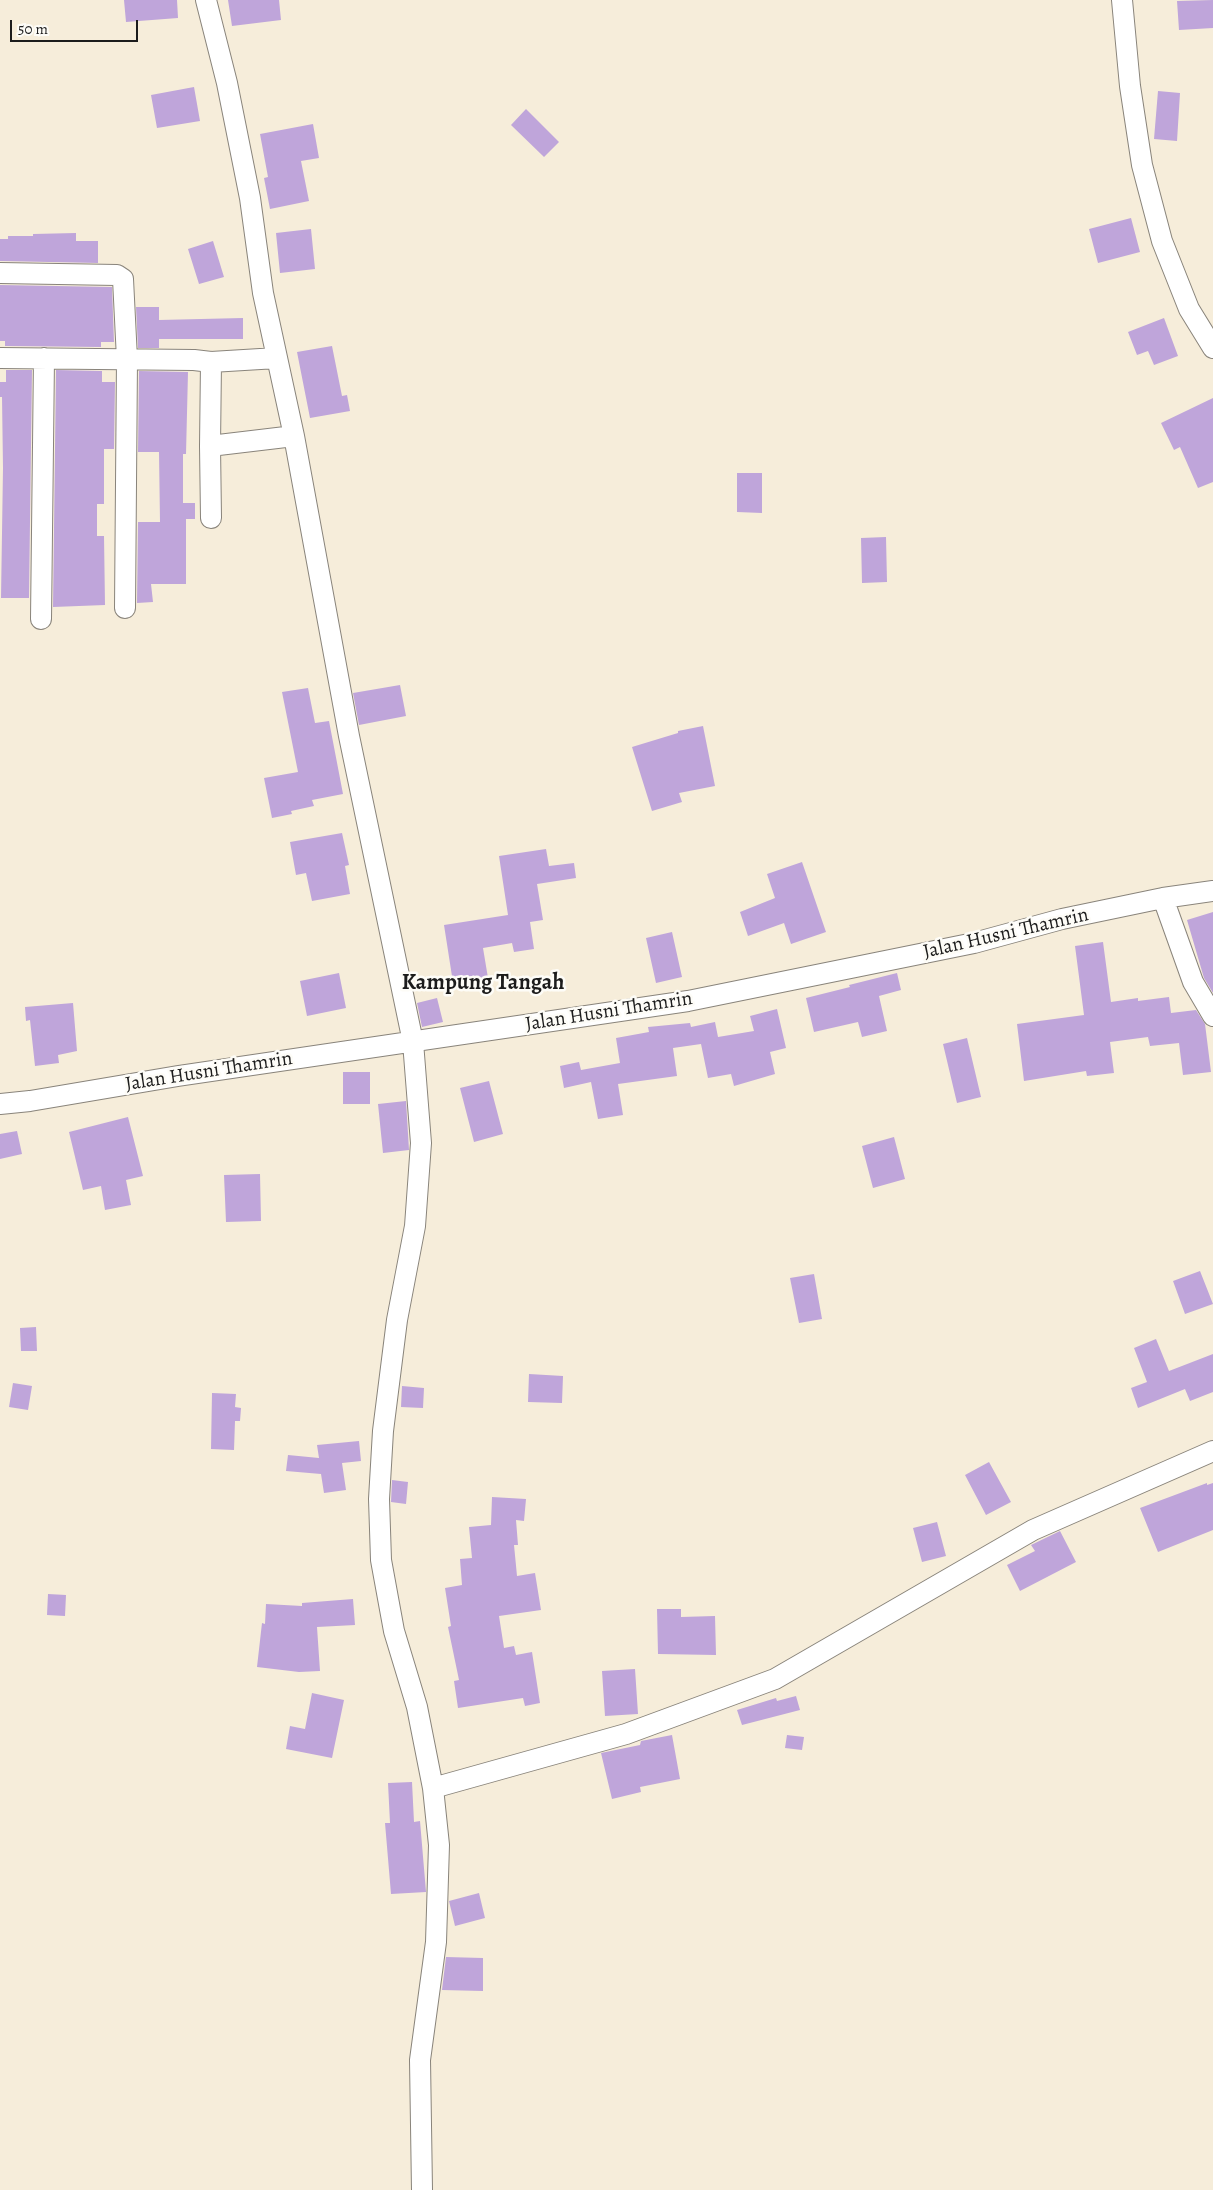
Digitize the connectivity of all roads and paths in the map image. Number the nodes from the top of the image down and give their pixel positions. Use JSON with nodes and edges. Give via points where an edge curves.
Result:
{"nodes":[{"id":1,"x":206,"y":0,"type":"edge"},
{"id":2,"x":1122,"y":0,"type":"edge"},
{"id":3,"x":0,"y":273,"type":"edge"},
{"id":4,"x":1213,"y":348,"type":"edge"},
{"id":5,"x":0,"y":358,"type":"edge"},
{"id":6,"x":44,"y":358,"type":"junction"},
{"id":7,"x":277,"y":358,"type":"junction"},
{"id":8,"x":127,"y":359,"type":"junction"},
{"id":9,"x":211,"y":362,"type":"junction"},
{"id":10,"x":294,"y":436,"type":"junction"},
{"id":11,"x":210,"y":446,"type":"junction"},
{"id":12,"x":211,"y":518,"type":"dead end"},
{"id":13,"x":125,"y":608,"type":"dead end"},
{"id":14,"x":41,"y":619,"type":"dead end"},
{"id":15,"x":1213,"y":891,"type":"edge"},
{"id":16,"x":1163,"y":898,"type":"junction"},
{"id":17,"x":1213,"y":1016,"type":"edge"},
{"id":18,"x":412,"y":1042,"type":"junction"},
{"id":19,"x":0,"y":1104,"type":"edge"},
{"id":20,"x":1213,"y":1451,"type":"edge"},
{"id":21,"x":434,"y":1788,"type":"junction"},
{"id":22,"x":422,"y":2190,"type":"edge"}],
"edges":[{"from":1,"to":7,"type":"street","via":[[227,82]]},
{"from":2,"to":4,"type":"street","via":[[1142,165],[1162,242],[1189,309]]},
{"from":3,"to":8,"type":"street","via":[[121,276],[124,282]]},
{"from":5,"to":6,"type":"street"},
{"from":6,"to":8,"type":"street"},
{"from":6,"to":14,"type":"street"},
{"from":7,"to":9,"type":"street"},
{"from":7,"to":10,"type":"street"},
{"from":8,"to":9,"type":"street"},
{"from":8,"to":13,"type":"street"},
{"from":9,"to":11,"type":"street"},
{"from":10,"to":11,"type":"street"},
{"from":10,"to":18,"type":"street","via":[[349,736]]},
{"from":11,"to":12,"type":"street"},
{"from":15,"to":16,"type":"street","name":"Jalan Husni Thamrin"},
{"from":16,"to":17,"type":"street","via":[[1193,982]]},
{"from":16,"to":18,"type":"street","name":"Jalan Husni Thamrin","via":[[1062,919],[974,943],[688,1001]]},
{"from":18,"to":19,"type":"street","name":"Jalan Husni Thamrin"},
{"from":18,"to":21,"type":"street","via":[[421,1143],[415,1226],[397,1320],[378,1499],[381,1560],[394,1631],[417,1707]]},
{"from":20,"to":21,"type":"street","via":[[1033,1530],[775,1679],[626,1734]]},
{"from":21,"to":22,"type":"street","via":[[439,1845],[436,1942],[420,2060]]}]}
